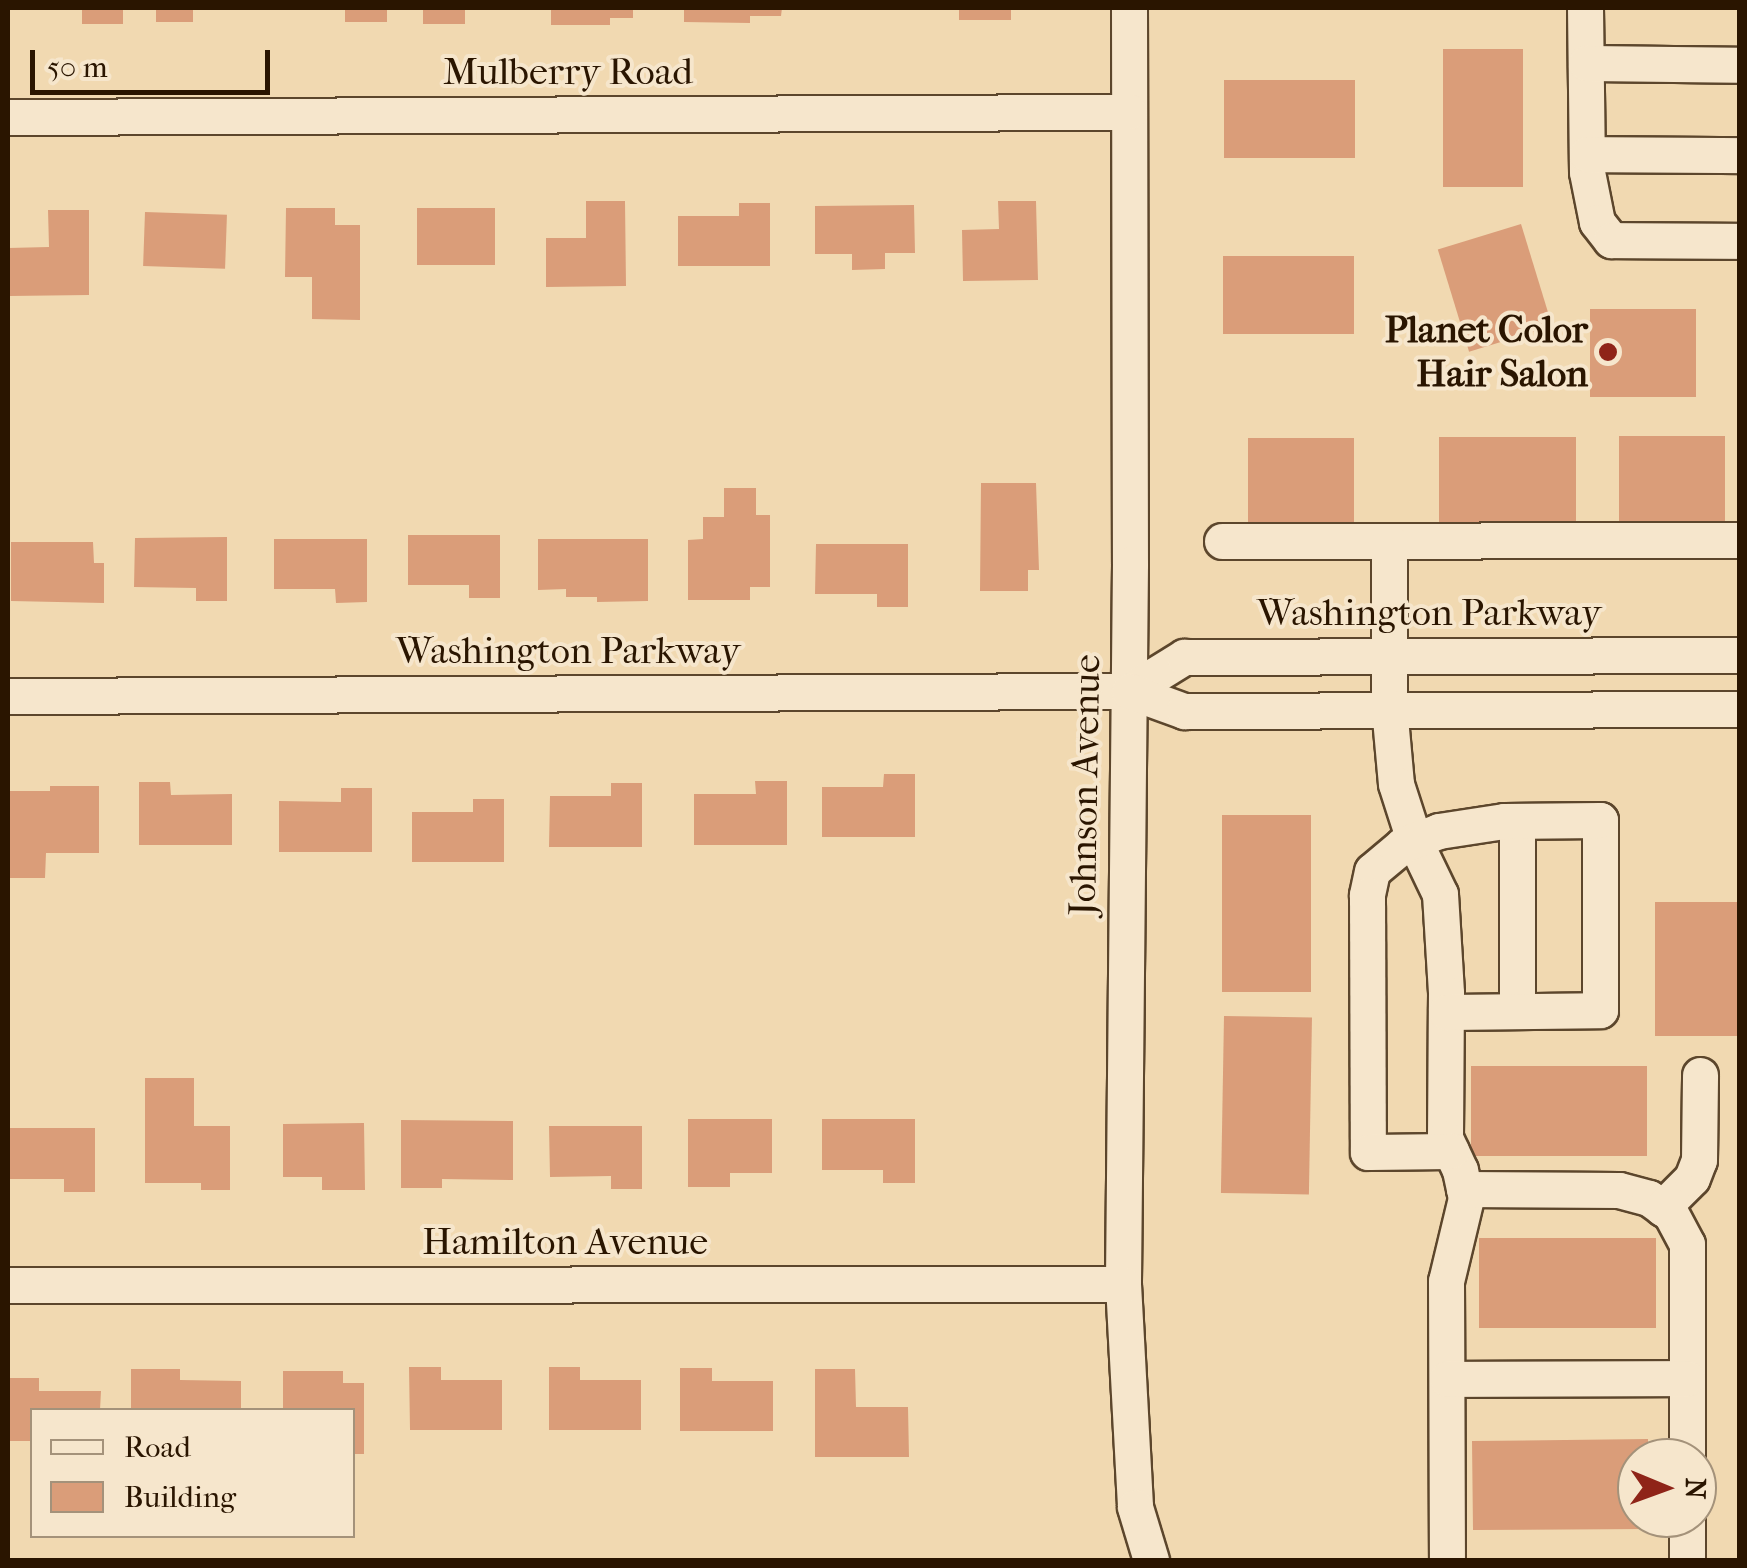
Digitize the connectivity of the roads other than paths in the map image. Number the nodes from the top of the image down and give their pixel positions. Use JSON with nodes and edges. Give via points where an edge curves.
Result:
{"nodes":[{"id":1,"x":1129,"y":8,"type":"edge"},
{"id":2,"x":1585,"y":8,"type":"edge"},
{"id":3,"x":1586,"y":63,"type":"junction"},
{"id":4,"x":1740,"y":65,"type":"edge"},
{"id":5,"x":1130,"y":112,"type":"junction"},
{"id":6,"x":8,"y":118,"type":"edge"},
{"id":7,"x":1587,"y":154,"type":"junction"},
{"id":8,"x":1740,"y":156,"type":"edge"},
{"id":9,"x":1740,"y":241,"type":"edge"},
{"id":10,"x":1740,"y":540,"type":"edge"},
{"id":11,"x":1222,"y":541,"type":"dead end"},
{"id":12,"x":1389,"y":541,"type":"junction"},
{"id":13,"x":1389,"y":653,"type":"junction"},
{"id":14,"x":1740,"y":655,"type":"edge"},
{"id":15,"x":1129,"y":691,"type":"junction"},
{"id":16,"x":8,"y":696,"type":"edge"},
{"id":17,"x":1390,"y":708,"type":"junction"},
{"id":18,"x":1740,"y":710,"type":"edge"},
{"id":19,"x":1517,"y":821,"type":"junction"},
{"id":20,"x":1414,"y":840,"type":"junction"},
{"id":21,"x":1446,"y":1012,"type":"junction"},
{"id":22,"x":1517,"y":1012,"type":"junction"},
{"id":23,"x":1700,"y":1075,"type":"dead end"},
{"id":24,"x":1451,"y":1151,"type":"junction"},
{"id":25,"x":1464,"y":1189,"type":"junction"},
{"id":26,"x":1662,"y":1208,"type":"junction"},
{"id":27,"x":1123,"y":1284,"type":"junction"},
{"id":28,"x":8,"y":1285,"type":"edge"},
{"id":29,"x":1687,"y":1378,"type":"junction"},
{"id":30,"x":1447,"y":1379,"type":"junction"},
{"id":31,"x":1687,"y":1438,"type":"edge"},
{"id":32,"x":1151,"y":1560,"type":"edge"},
{"id":33,"x":1447,"y":1560,"type":"edge"}],
"edges":[{"from":1,"to":5,"type":"street","name":"Johnson Avenue"},
{"from":2,"to":3,"type":"street"},
{"from":3,"to":4,"type":"street"},
{"from":3,"to":7,"type":"street"},
{"from":5,"to":6,"type":"street","name":"Mulberry Road"},
{"from":5,"to":15,"type":"street","name":"Johnson Avenue"},
{"from":7,"to":8,"type":"street"},
{"from":7,"to":9,"type":"street","via":[[1597,222],[1611,240]]},
{"from":10,"to":12,"type":"street"},
{"from":11,"to":12,"type":"street"},
{"from":12,"to":13,"type":"street"},
{"from":13,"to":14,"type":"street","name":"Washington Parkway"},
{"from":13,"to":15,"type":"street","name":"Washington Parkway","via":[[1184,657]]},
{"from":13,"to":17,"type":"street"},
{"from":15,"to":16,"type":"street","name":"Washington Parkway"},
{"from":15,"to":17,"type":"street","name":"Washington Parkway","via":[[1184,710]]},
{"from":15,"to":27,"type":"street","name":"Johnson Avenue"},
{"from":17,"to":18,"type":"street","name":"Washington Parkway"},
{"from":17,"to":20,"type":"street","via":[[1396,784]]},
{"from":19,"to":20,"type":"street","via":[[1472,824]]},
{"from":19,"to":22,"type":"street"},
{"from":19,"to":22,"type":"street","via":[[1600,820],[1600,1010]]},
{"from":20,"to":21,"type":"street","via":[[1440,894]]},
{"from":20,"to":24,"type":"street","via":[[1372,870],[1367,896],[1368,1152]]},
{"from":21,"to":22,"type":"street"},
{"from":21,"to":24,"type":"street","via":[[1444,1138]]},
{"from":23,"to":26,"type":"street","via":[[1699,1160],[1692,1178]]},
{"from":24,"to":25,"type":"street"},
{"from":25,"to":26,"type":"street","via":[[1619,1190]]},
{"from":25,"to":30,"type":"street","via":[[1446,1282]]},
{"from":26,"to":29,"type":"street","via":[[1688,1244]]},
{"from":27,"to":28,"type":"street","name":"Hamilton Avenue"},
{"from":27,"to":32,"type":"street","name":"Johnson Avenue","via":[[1135,1506]]},
{"from":29,"to":30,"type":"street"},
{"from":29,"to":31,"type":"street"},
{"from":30,"to":33,"type":"street"}]}
